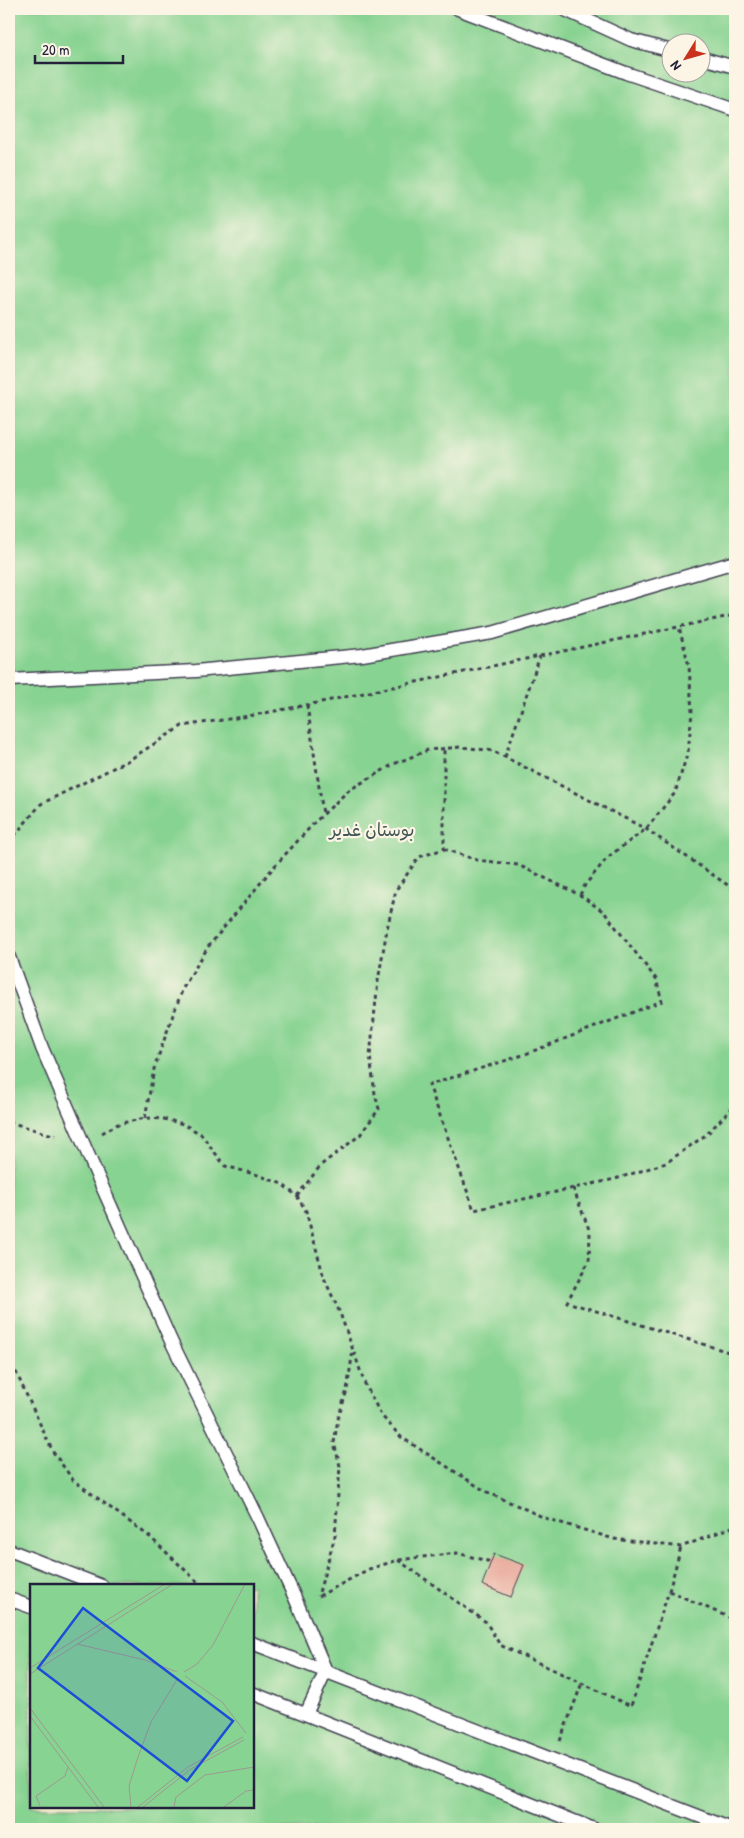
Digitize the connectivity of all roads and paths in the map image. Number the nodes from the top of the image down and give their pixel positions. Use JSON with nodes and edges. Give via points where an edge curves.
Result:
{"nodes":[{"id":1,"x":458,"y":9,"type":"edge"},
{"id":2,"x":563,"y":9,"type":"edge"},
{"id":3,"x":662,"y":48,"type":"edge"},
{"id":4,"x":712,"y":61,"type":"edge"},
{"id":5,"x":735,"y":67,"type":"edge"},
{"id":6,"x":735,"y":110,"type":"edge"},
{"id":7,"x":735,"y":562,"type":"edge"},
{"id":8,"x":735,"y":615,"type":"edge"},
{"id":9,"x":679,"y":627,"type":"junction"},
{"id":10,"x":540,"y":656,"type":"junction"},
{"id":11,"x":9,"y":680,"type":"edge"},
{"id":12,"x":307,"y":705,"type":"junction"},
{"id":13,"x":444,"y":748,"type":"junction"},
{"id":14,"x":505,"y":758,"type":"junction"},
{"id":15,"x":323,"y":814,"type":"junction"},
{"id":16,"x":646,"y":829,"type":"junction"},
{"id":17,"x":9,"y":842,"type":"edge"},
{"id":18,"x":444,"y":849,"type":"junction"},
{"id":19,"x":735,"y":890,"type":"edge"},
{"id":20,"x":580,"y":895,"type":"junction"},
{"id":21,"x":9,"y":957,"type":"edge"},
{"id":22,"x":735,"y":1105,"type":"edge"},
{"id":23,"x":145,"y":1118,"type":"junction"},
{"id":24,"x":9,"y":1122,"type":"edge"},
{"id":25,"x":84,"y":1143,"type":"junction"},
{"id":26,"x":573,"y":1188,"type":"junction"},
{"id":27,"x":297,"y":1196,"type":"junction"},
{"id":28,"x":353,"y":1350,"type":"junction"},
{"id":29,"x":735,"y":1354,"type":"edge"},
{"id":30,"x":9,"y":1357,"type":"edge"},
{"id":31,"x":735,"y":1526,"type":"edge"},
{"id":32,"x":681,"y":1547,"type":"junction"},
{"id":33,"x":9,"y":1550,"type":"edge"},
{"id":34,"x":398,"y":1560,"type":"junction"},
{"id":35,"x":491,"y":1562,"type":"dead end"},
{"id":36,"x":97,"y":1584,"type":"edge"},
{"id":37,"x":200,"y":1584,"type":"edge"},
{"id":38,"x":669,"y":1591,"type":"junction"},
{"id":39,"x":318,"y":1597,"type":"junction"},
{"id":40,"x":9,"y":1599,"type":"edge"},
{"id":41,"x":30,"y":1607,"type":"edge"},
{"id":42,"x":300,"y":1610,"type":"junction"},
{"id":43,"x":735,"y":1620,"type":"edge"},
{"id":44,"x":254,"y":1644,"type":"edge"},
{"id":45,"x":326,"y":1671,"type":"junction"},
{"id":46,"x":582,"y":1684,"type":"junction"},
{"id":47,"x":254,"y":1693,"type":"edge"},
{"id":48,"x":306,"y":1714,"type":"junction"},
{"id":49,"x":553,"y":1759,"type":"junction"},
{"id":50,"x":594,"y":1829,"type":"edge"},
{"id":51,"x":732,"y":1829,"type":"edge"}],
"edges":[{"from":1,"to":6,"type":"lane","via":[[626,73]]},
{"from":2,"to":3,"type":"lane","via":[[631,40]]},
{"from":4,"to":5,"type":"lane"},
{"from":7,"to":11,"type":"lane","via":[[492,633],[418,646],[196,672]]},
{"from":8,"to":9,"type":"path"},
{"from":9,"to":10,"type":"path"},
{"from":9,"to":16,"type":"path","via":[[689,666],[692,712],[688,752],[675,793]]},
{"from":10,"to":12,"type":"path"},
{"from":10,"to":14,"type":"path"},
{"from":12,"to":15,"type":"path"},
{"from":12,"to":17,"type":"path","via":[[182,726],[129,760],[42,804]]},
{"from":13,"to":14,"type":"path","via":[[493,751]]},
{"from":13,"to":15,"type":"path","via":[[428,750],[394,764],[349,790]]},
{"from":13,"to":18,"type":"path"},
{"from":14,"to":16,"type":"path"},
{"from":15,"to":23,"type":"path","via":[[236,913],[208,948],[183,988],[154,1069]]},
{"from":16,"to":19,"type":"path"},
{"from":16,"to":20,"type":"path","via":[[608,857]]},
{"from":18,"to":20,"type":"path","via":[[477,860],[518,865]]},
{"from":18,"to":27,"type":"path","via":[[419,857],[396,890],[378,981],[370,1056],[379,1109],[360,1136],[322,1164]]},
{"from":20,"to":26,"type":"path","via":[[604,912],[627,941],[656,979],[662,1001],[523,1055],[429,1085],[474,1210]]},
{"from":21,"to":25,"type":"lane","via":[[42,1048]]},
{"from":22,"to":26,"type":"path","via":[[707,1134],[666,1163]]},
{"from":23,"to":25,"type":"path","via":[[118,1124]]},
{"from":23,"to":27,"type":"path","via":[[183,1124],[201,1134],[225,1166],[282,1184]]},
{"from":24,"to":25,"type":"path"},
{"from":25,"to":42,"type":"lane","via":[[172,1341]]},
{"from":26,"to":29,"type":"path","via":[[590,1232],[590,1260],[567,1302]]},
{"from":27,"to":28,"type":"path","via":[[306,1211],[324,1278]]},
{"from":28,"to":32,"type":"path","via":[[364,1382],[381,1415],[401,1437],[485,1491],[545,1518],[614,1539]]},
{"from":28,"to":39,"type":"path","via":[[348,1390],[334,1443],[340,1466],[335,1536]]},
{"from":30,"to":37,"type":"path","via":[[53,1452],[73,1480],[150,1537]]},
{"from":31,"to":32,"type":"path"},
{"from":32,"to":38,"type":"path"},
{"from":33,"to":36,"type":"lane"},
{"from":34,"to":35,"type":"path","via":[[457,1553]]},
{"from":34,"to":39,"type":"path","via":[[369,1569]]},
{"from":34,"to":46,"type":"path","via":[[486,1622],[500,1645]]},
{"from":38,"to":43,"type":"path"},
{"from":38,"to":46,"type":"path","via":[[631,1706]]},
{"from":39,"to":42,"type":"path"},
{"from":40,"to":41,"type":"lane"},
{"from":42,"to":45,"type":"lane"},
{"from":44,"to":45,"type":"lane"},
{"from":45,"to":48,"type":"lane"},
{"from":45,"to":49,"type":"lane"},
{"from":46,"to":49,"type":"path"},
{"from":47,"to":48,"type":"lane"},
{"from":48,"to":50,"type":"lane"},
{"from":49,"to":51,"type":"lane"}]}
